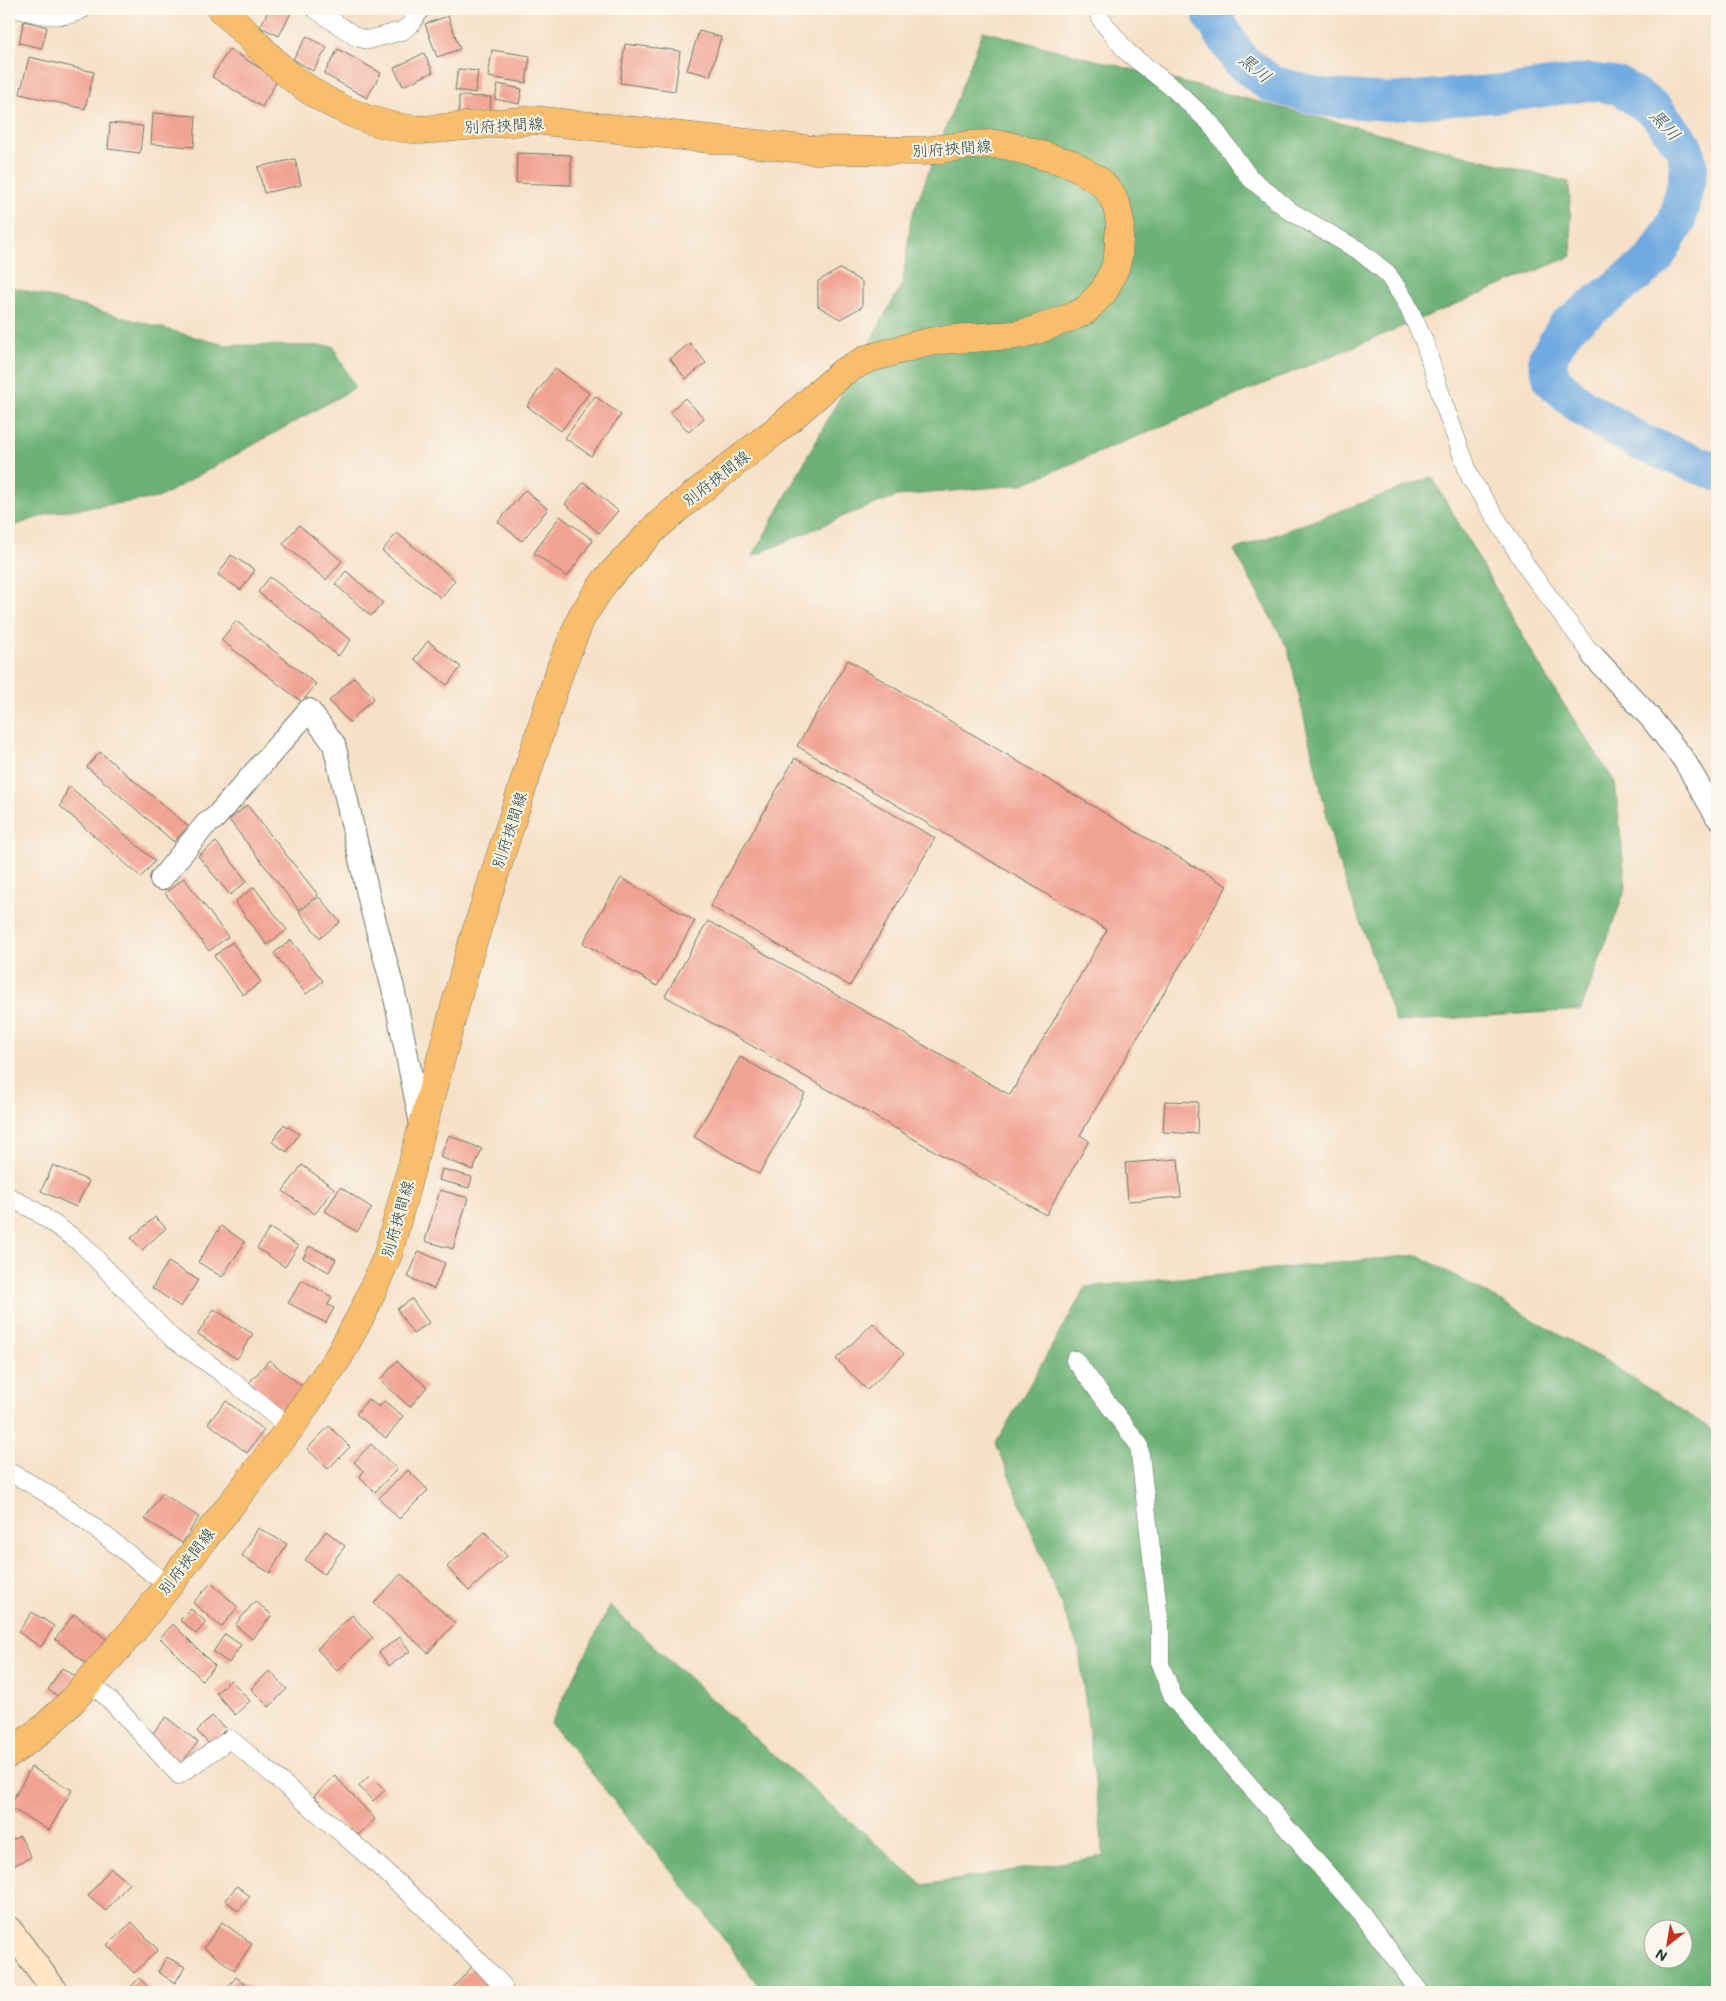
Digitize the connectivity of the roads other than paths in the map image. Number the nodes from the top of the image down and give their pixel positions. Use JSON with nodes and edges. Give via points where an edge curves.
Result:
{"nodes":[{"id":1,"x":17,"y":9,"type":"edge"},
{"id":2,"x":83,"y":9,"type":"edge"},
{"id":3,"x":221,"y":9,"type":"edge"},
{"id":4,"x":316,"y":9,"type":"edge"},
{"id":5,"x":421,"y":9,"type":"edge"},
{"id":6,"x":1097,"y":9,"type":"edge"},
{"id":7,"x":1593,"y":656,"type":"joint"},
{"id":8,"x":1717,"y":818,"type":"edge"},
{"id":9,"x":162,"y":879,"type":"dead end"},
{"id":10,"x":423,"y":1129,"type":"junction"},
{"id":11,"x":9,"y":1197,"type":"edge"},
{"id":12,"x":1075,"y":1360,"type":"dead end"},
{"id":13,"x":290,"y":1428,"type":"junction"},
{"id":14,"x":9,"y":1472,"type":"edge"},
{"id":15,"x":167,"y":1585,"type":"junction"},
{"id":16,"x":89,"y":1682,"type":"junction"},
{"id":17,"x":9,"y":1754,"type":"edge"},
{"id":18,"x":9,"y":1929,"type":"edge"},
{"id":19,"x":56,"y":1992,"type":"edge"},
{"id":20,"x":497,"y":1992,"type":"edge"},
{"id":21,"x":1420,"y":1992,"type":"edge"}],
"edges":[{"from":1,"to":2,"type":"street","via":[[52,16]]},
{"from":3,"to":10,"type":"main road","name":"別府挾間線","via":[[279,66],[315,93],[357,115],[390,126],[422,130],[534,120],[728,143],[849,152],[1006,145],[1072,164],[1091,174],[1111,194],[1120,222],[1115,268],[1104,292],[1086,310],[1015,335],[926,342],[853,366],[679,507],[605,581],[582,616],[561,667],[470,952]]},
{"from":4,"to":5,"type":"street","via":[[356,37],[368,40],[402,31]]},
{"from":6,"to":7,"type":"street","via":[[1102,21],[1126,52],[1174,89],[1210,124],[1249,178],[1290,211],[1358,250],[1387,273],[1406,302],[1424,341],[1471,479],[1531,573]]},
{"from":7,"to":8,"type":"street","via":[[1649,716],[1684,760]]},
{"from":9,"to":10,"type":"street","via":[[206,824],[215,818],[309,710],[334,744],[393,988]]},
{"from":10,"to":13,"type":"main road","name":"別府挾間線","via":[[388,1254],[367,1303],[339,1356]]},
{"from":11,"to":13,"type":"street","via":[[34,1210],[81,1243],[172,1338],[226,1376]]},
{"from":12,"to":21,"type":"street","via":[[1139,1446],[1160,1627],[1160,1664],[1174,1698],[1362,1914]]},
{"from":13,"to":15,"type":"main road","name":"別府挾間線"},
{"from":14,"to":15,"type":"street","via":[[72,1510]]},
{"from":15,"to":16,"type":"main road","name":"別府挾間線"},
{"from":16,"to":17,"type":"main road","name":"別府挾間線","via":[[44,1728]]},
{"from":16,"to":20,"type":"street","via":[[111,1701],[179,1775],[230,1739],[303,1799],[456,1936],[503,1986]]},
{"from":18,"to":19,"type":"main road"}]}
